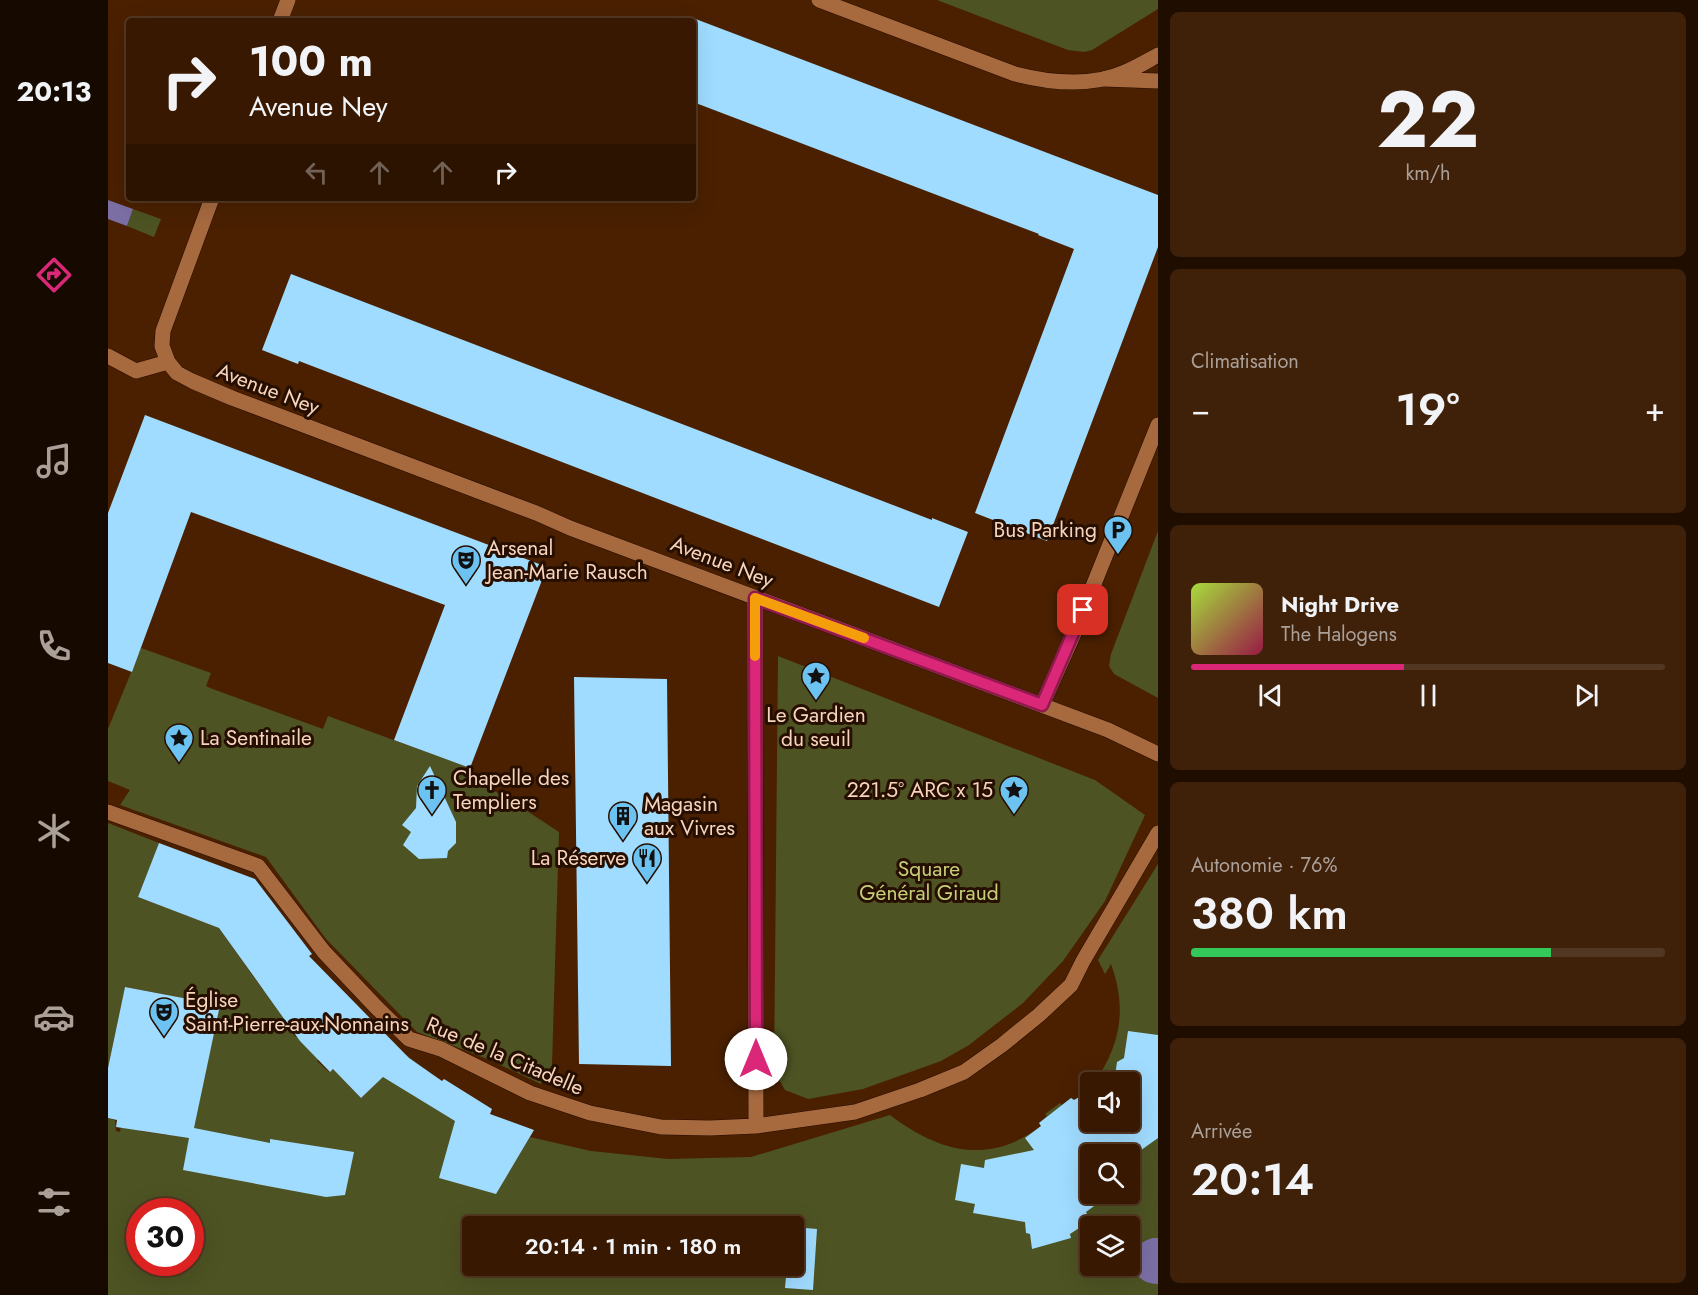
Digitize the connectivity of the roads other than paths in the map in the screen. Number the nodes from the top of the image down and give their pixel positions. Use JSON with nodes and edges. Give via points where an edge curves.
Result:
{"nodes":[{"id":1,"x":288,"y":0,"type":"edge"},
{"id":2,"x":819,"y":0,"type":"edge"},
{"id":3,"x":281,"y":18,"type":"edge"},
{"id":4,"x":1158,"y":55,"type":"edge"},
{"id":5,"x":1104,"y":79,"type":"junction"},
{"id":6,"x":1158,"y":81,"type":"edge"},
{"id":7,"x":211,"y":201,"type":"edge"},
{"id":8,"x":108,"y":356,"type":"edge"},
{"id":9,"x":168,"y":362,"type":"junction"},
{"id":10,"x":1158,"y":425,"type":"edge"},
{"id":11,"x":755,"y":598,"type":"junction"},
{"id":12,"x":1042,"y":705,"type":"junction"},
{"id":13,"x":1158,"y":754,"type":"edge"},
{"id":14,"x":108,"y":812,"type":"edge"},
{"id":15,"x":1158,"y":833,"type":"edge"},
{"id":16,"x":756,"y":1126,"type":"junction"}],
"edges":[{"from":1,"to":3,"type":"street"},
{"from":2,"to":5,"type":"street","via":[[1015,74],[1043,81]]},
{"from":4,"to":5,"type":"street","via":[[1125,73]]},
{"from":5,"to":6,"type":"street"},
{"from":7,"to":9,"type":"street","via":[[163,331],[162,346]]},
{"from":8,"to":9,"type":"street","via":[[136,371]]},
{"from":9,"to":11,"type":"street","name":"Avenue Ney","via":[[177,373],[232,398]]},
{"from":10,"to":12,"type":"street"},
{"from":11,"to":12,"type":"street","name":"Avenue Ney"},
{"from":11,"to":16,"type":"street"},
{"from":12,"to":13,"type":"street","name":"Avenue Ney"},
{"from":14,"to":16,"type":"street","name":"Rue de la Citadelle","via":[[258,866],[324,952],[409,1039],[441,1049],[530,1093],[590,1113],[661,1127]]},
{"from":15,"to":16,"type":"street","name":"Rue de la Citadelle","via":[[1071,985],[1002,1045],[964,1072],[855,1112]]}]}
